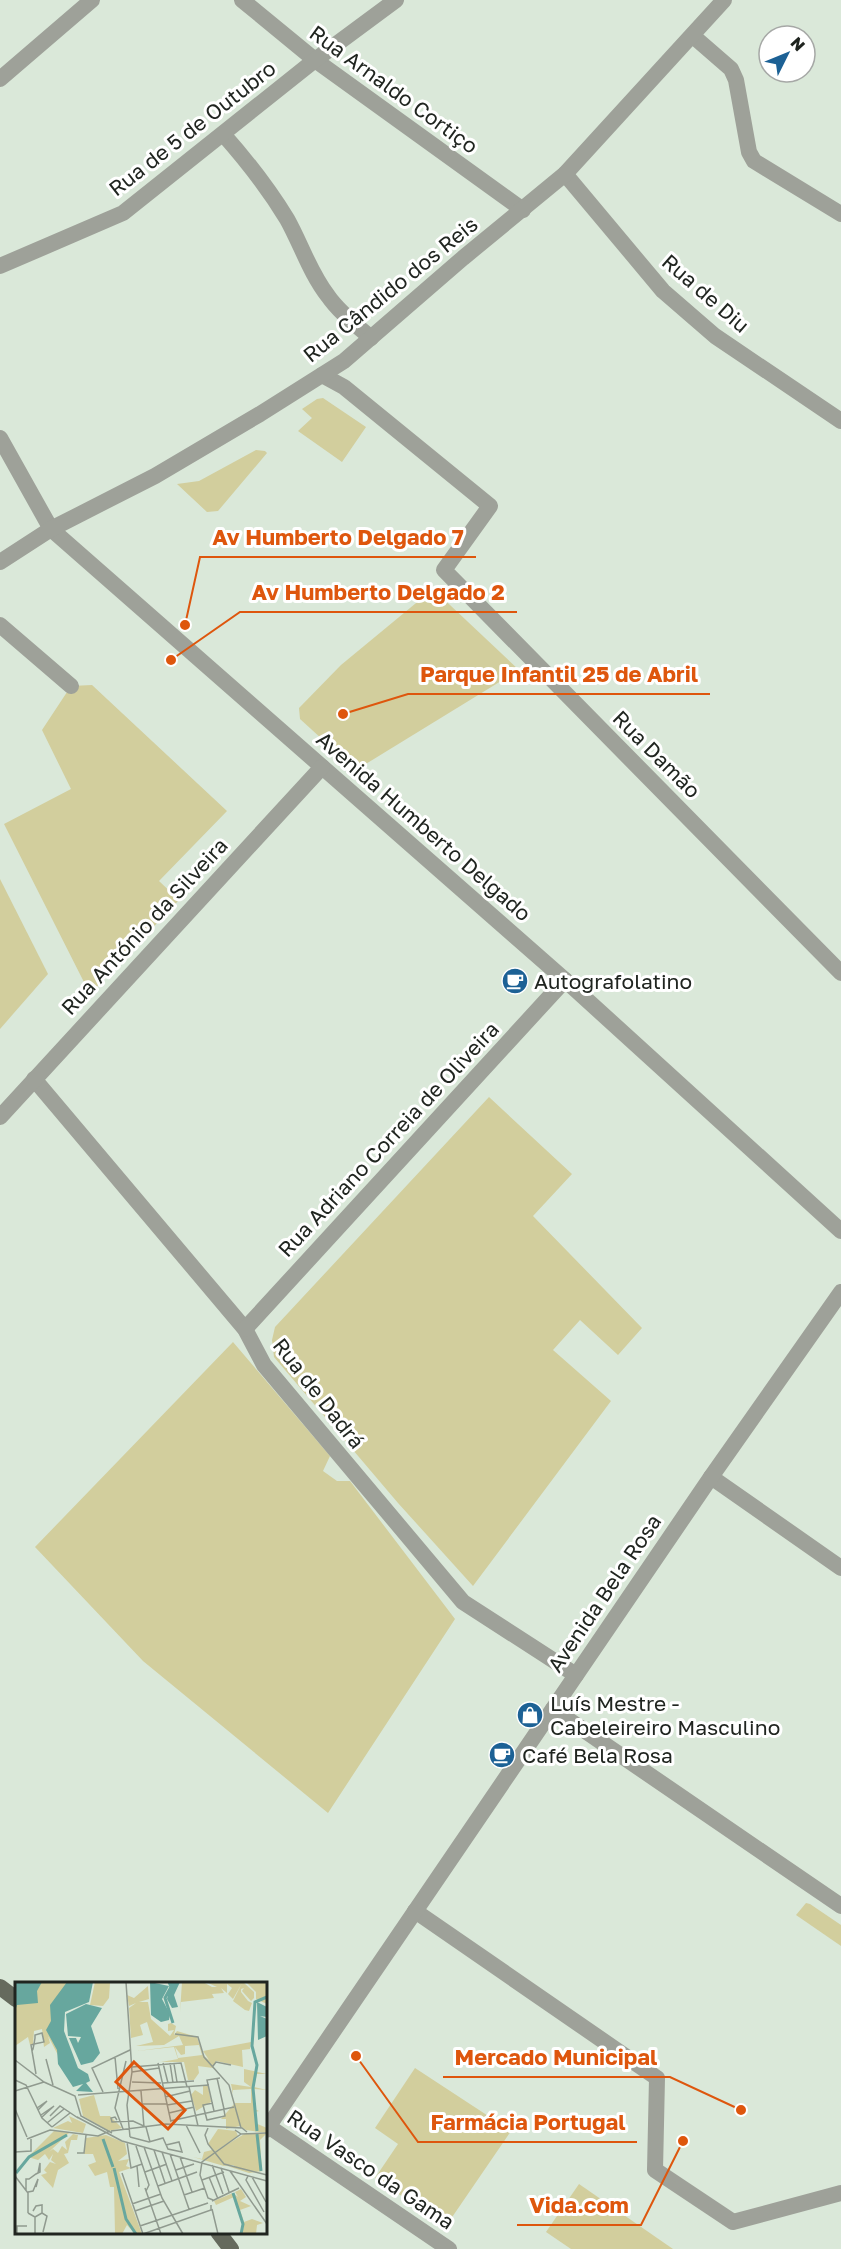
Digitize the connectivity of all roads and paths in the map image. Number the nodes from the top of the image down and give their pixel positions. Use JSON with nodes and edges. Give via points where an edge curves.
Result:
{"nodes":[{"id":1,"x":92,"y":0,"type":"edge"},
{"id":2,"x":242,"y":0,"type":"edge"},
{"id":3,"x":396,"y":0,"type":"edge"},
{"id":4,"x":724,"y":0,"type":"edge"},
{"id":5,"x":693,"y":36,"type":"junction"},
{"id":6,"x":315,"y":60,"type":"junction"},
{"id":7,"x":0,"y":79,"type":"edge"},
{"id":8,"x":223,"y":134,"type":"junction"},
{"id":9,"x":565,"y":174,"type":"junction"},
{"id":10,"x":523,"y":210,"type":"junction"},
{"id":11,"x":841,"y":214,"type":"edge"},
{"id":12,"x":0,"y":266,"type":"edge"},
{"id":13,"x":371,"y":338,"type":"junction"},
{"id":14,"x":322,"y":375,"type":"junction"},
{"id":15,"x":841,"y":421,"type":"edge"},
{"id":16,"x":0,"y":438,"type":"edge"},
{"id":17,"x":51,"y":529,"type":"junction"},
{"id":18,"x":0,"y":562,"type":"edge"},
{"id":19,"x":0,"y":625,"type":"edge"},
{"id":20,"x":71,"y":686,"type":"dead end"},
{"id":21,"x":322,"y":767,"type":"junction"},
{"id":22,"x":841,"y":973,"type":"edge"},
{"id":23,"x":565,"y":980,"type":"junction"},
{"id":24,"x":34,"y":1079,"type":"junction"},
{"id":25,"x":0,"y":1117,"type":"edge"},
{"id":26,"x":841,"y":1231,"type":"edge"},
{"id":27,"x":841,"y":1292,"type":"edge"},
{"id":28,"x":245,"y":1329,"type":"junction"},
{"id":29,"x":711,"y":1477,"type":"junction"},
{"id":30,"x":841,"y":1568,"type":"edge"},
{"id":31,"x":576,"y":1675,"type":"junction"},
{"id":32,"x":553,"y":1709,"type":"junction"},
{"id":33,"x":841,"y":1906,"type":"edge"},
{"id":34,"x":415,"y":1911,"type":"junction"},
{"id":35,"x":0,"y":1987,"type":"edge"},
{"id":36,"x":15,"y":1998,"type":"edge"},
{"id":37,"x":267,"y":2128,"type":"edge"},
{"id":38,"x":841,"y":2193,"type":"edge"},
{"id":39,"x":220,"y":2234,"type":"edge"},
{"id":40,"x":231,"y":2249,"type":"edge"},
{"id":41,"x":449,"y":2249,"type":"edge"}],
"edges":[{"from":1,"to":7,"type":"street"},
{"from":2,"to":6,"type":"street","name":"Rua Arnaldo Cortiço"},
{"from":3,"to":6,"type":"street","name":"Rua de 5 de Outubro"},
{"from":4,"to":5,"type":"street","name":"Rua Cândido dos Reis"},
{"from":5,"to":9,"type":"street","name":"Rua Cândido dos Reis"},
{"from":5,"to":11,"type":"street","via":[[731,69],[741,96],[749,152],[754,161]]},
{"from":6,"to":8,"type":"street","name":"Rua de 5 de Outubro"},
{"from":6,"to":10,"type":"street","name":"Rua Arnaldo Cortiço"},
{"from":8,"to":12,"type":"street","name":"Rua de 5 de Outubro","via":[[123,213]]},
{"from":8,"to":13,"type":"street","via":[[271,193],[327,296]]},
{"from":9,"to":10,"type":"street","name":"Rua Cândido dos Reis"},
{"from":9,"to":15,"type":"street","name":"Rua de Diu","via":[[663,291],[715,336]]},
{"from":10,"to":13,"type":"street","name":"Rua Cândido dos Reis"},
{"from":13,"to":14,"type":"street","name":"Rua Cândido dos Reis"},
{"from":14,"to":17,"type":"street","name":"Rua Cândido dos Reis","via":[[155,476]]},
{"from":14,"to":22,"type":"street","name":"Rua Damão","via":[[344,387],[490,506],[444,570]]},
{"from":16,"to":17,"type":"street","name":"Avenida Humberto Delgado"},
{"from":17,"to":18,"type":"street","name":"Rua Cândido dos Reis"},
{"from":17,"to":21,"type":"street","name":"Avenida Humberto Delgado"},
{"from":19,"to":20,"type":"street"},
{"from":21,"to":23,"type":"street","name":"Avenida Humberto Delgado"},
{"from":21,"to":24,"type":"street","name":"Rua António da Silveira"},
{"from":23,"to":26,"type":"street","name":"Avenida Humberto Delgado"},
{"from":23,"to":28,"type":"street","name":"Rua Adriano Correia de Oliveira"},
{"from":24,"to":25,"type":"street","name":"Rua António da Silveira"},
{"from":24,"to":28,"type":"street","name":"Rua de Dadrá"},
{"from":27,"to":29,"type":"street","name":"Avenida Bela Rosa"},
{"from":28,"to":31,"type":"street","name":"Rua de Dadrá","via":[[264,1365],[463,1602]]},
{"from":29,"to":30,"type":"street"},
{"from":29,"to":31,"type":"street","name":"Avenida Bela Rosa"},
{"from":31,"to":32,"type":"street","name":"Avenida Bela Rosa"},
{"from":32,"to":33,"type":"street"},
{"from":32,"to":34,"type":"street","name":"Avenida Bela Rosa"},
{"from":34,"to":37,"type":"street","name":"Avenida Bela Rosa"},
{"from":34,"to":38,"type":"street","via":[[657,2079],[655,2169],[733,2222]]},
{"from":35,"to":36,"type":"main road"},
{"from":37,"to":41,"type":"street","name":"Rua Vasco da Gama"},
{"from":39,"to":40,"type":"main road"}]}
